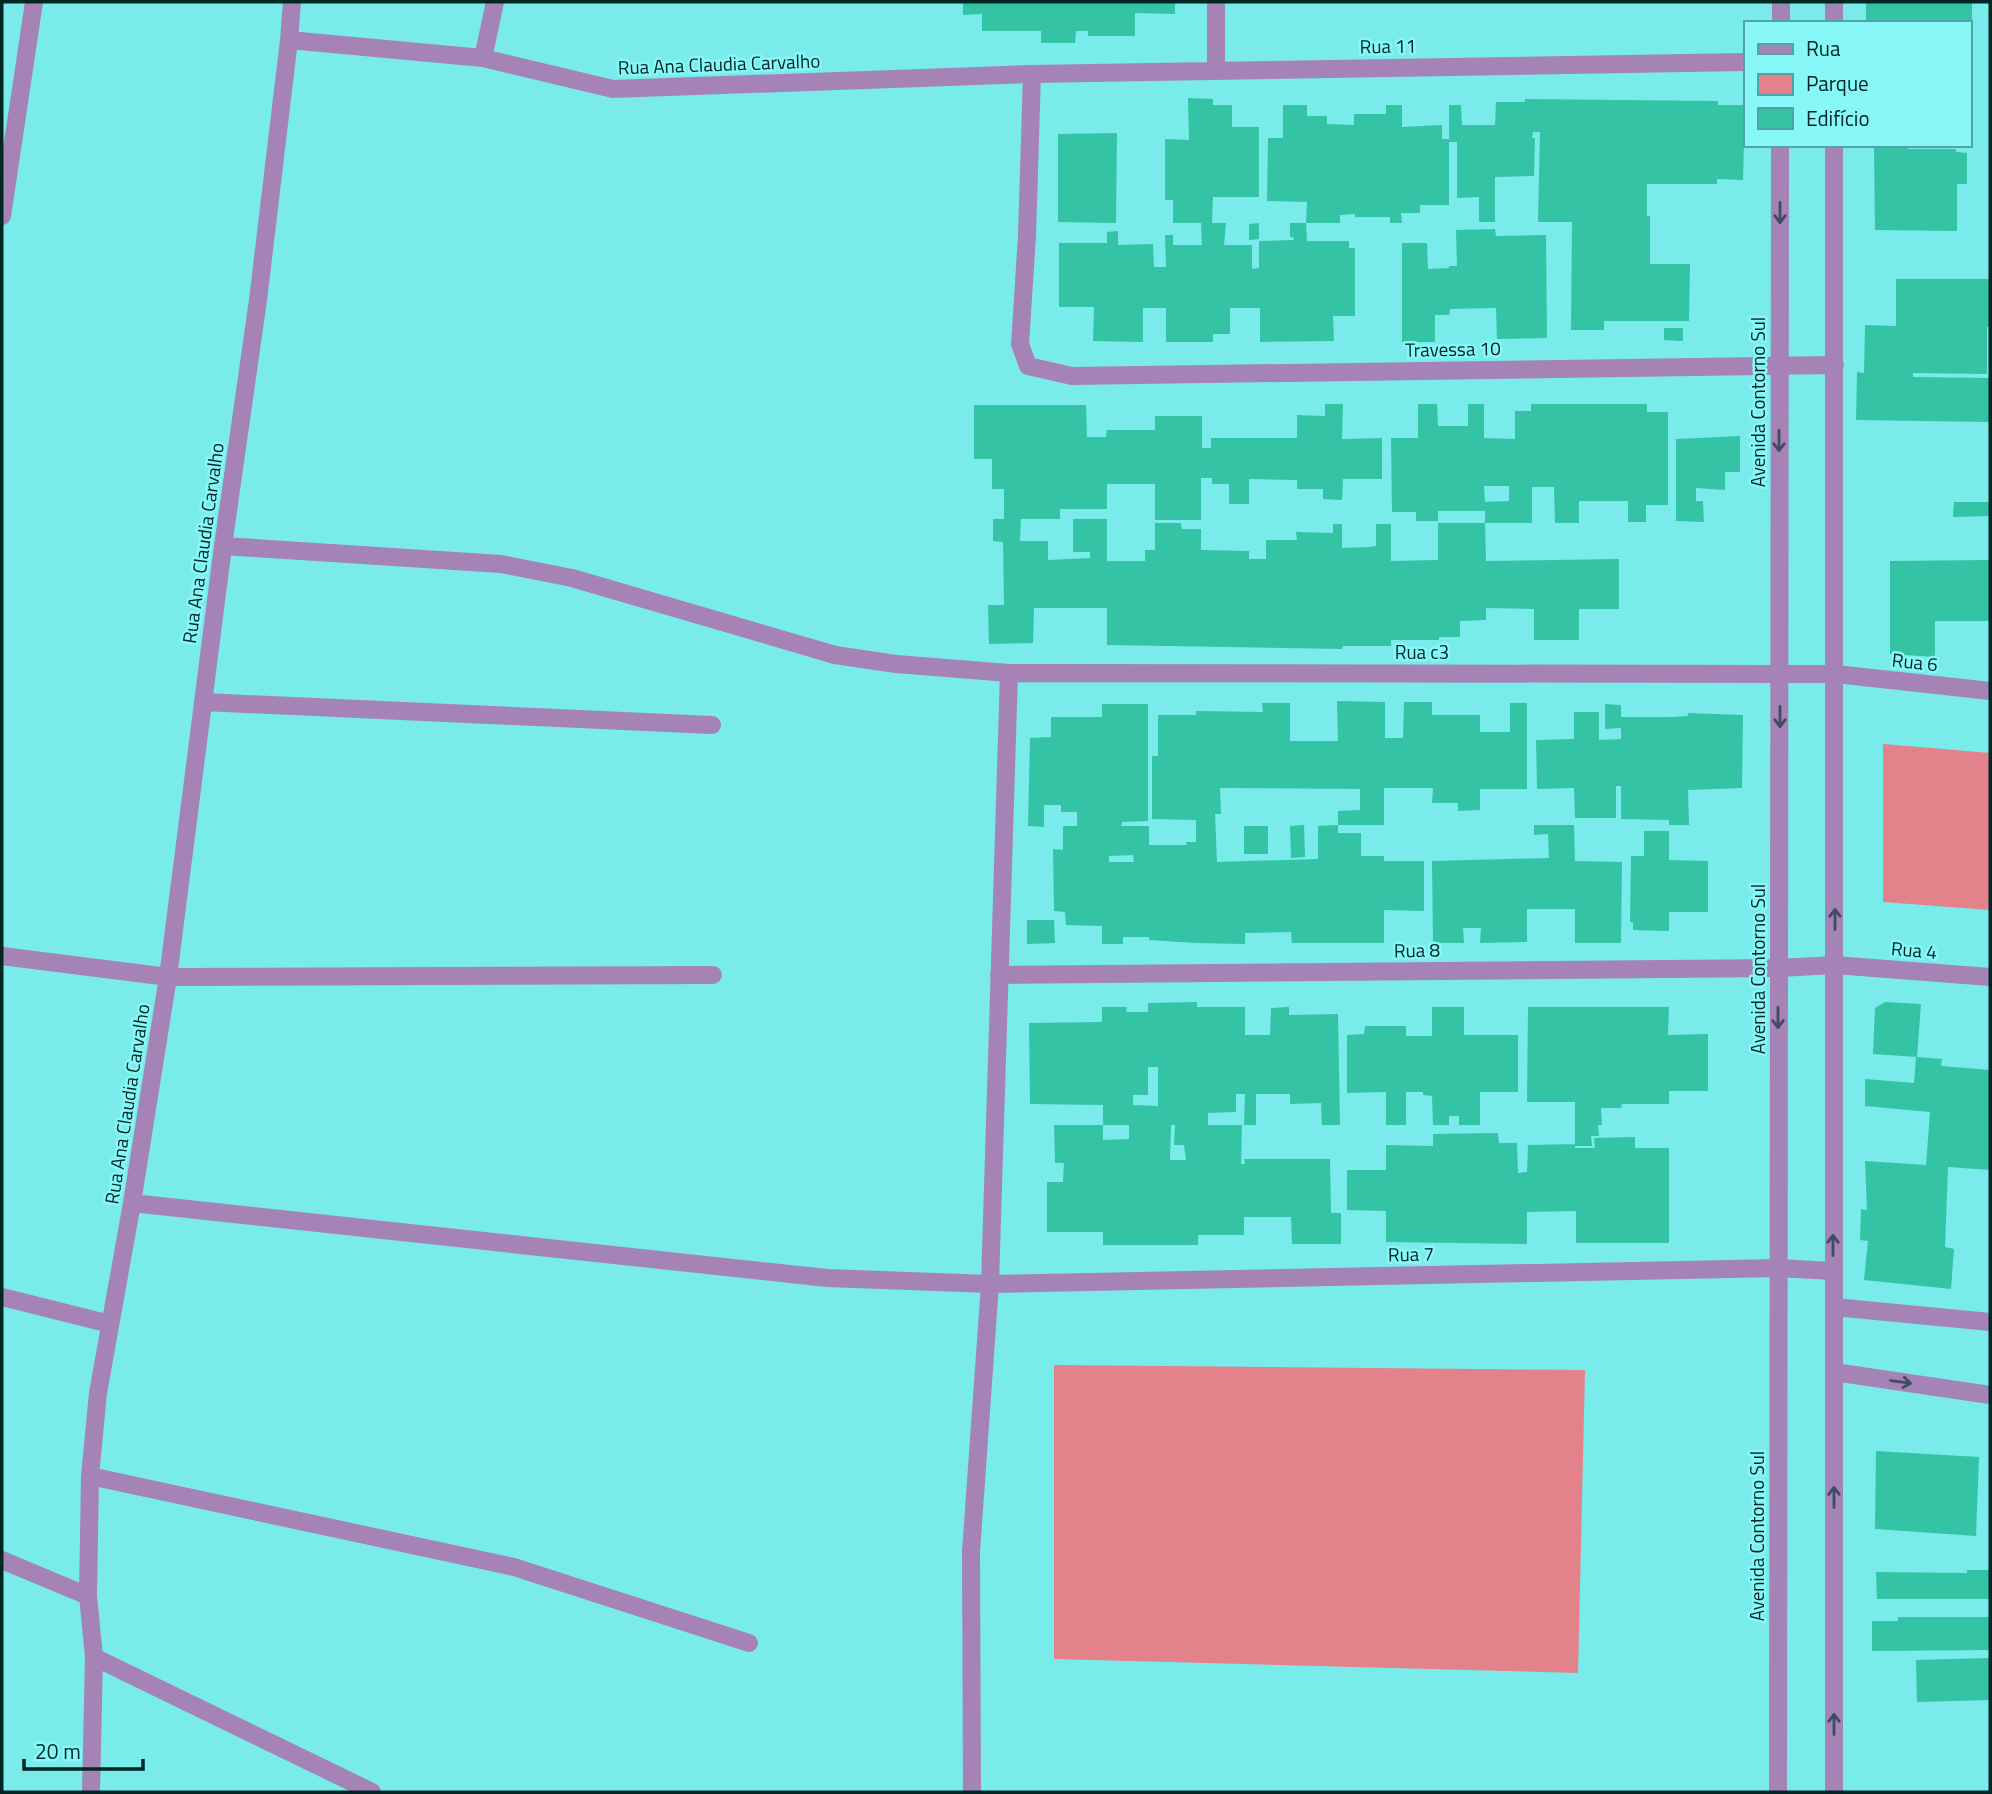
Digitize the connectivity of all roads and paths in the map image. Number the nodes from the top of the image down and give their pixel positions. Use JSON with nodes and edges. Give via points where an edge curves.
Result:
{"nodes":[{"id":1,"x":34,"y":2,"type":"edge"},
{"id":2,"x":292,"y":2,"type":"edge"},
{"id":3,"x":495,"y":2,"type":"edge"},
{"id":4,"x":1216,"y":2,"type":"edge"},
{"id":5,"x":1781,"y":2,"type":"edge"},
{"id":6,"x":1834,"y":2,"type":"edge"},
{"id":7,"x":1781,"y":21,"type":"edge"},
{"id":8,"x":1834,"y":21,"type":"edge"},
{"id":9,"x":289,"y":40,"type":"junction"},
{"id":10,"x":483,"y":58,"type":"junction"},
{"id":11,"x":1744,"y":62,"type":"edge"},
{"id":12,"x":1216,"y":70,"type":"junction"},
{"id":13,"x":1032,"y":74,"type":"junction"},
{"id":14,"x":1780,"y":147,"type":"edge"},
{"id":15,"x":1834,"y":147,"type":"edge"},
{"id":16,"x":2,"y":216,"type":"edge"},
{"id":17,"x":1778,"y":365,"type":"junction"},
{"id":18,"x":1835,"y":365,"type":"junction"},
{"id":19,"x":223,"y":546,"type":"junction"},
{"id":20,"x":1009,"y":673,"type":"junction"},
{"id":21,"x":1780,"y":673,"type":"junction"},
{"id":22,"x":1836,"y":674,"type":"junction"},
{"id":23,"x":1990,"y":691,"type":"edge"},
{"id":24,"x":203,"y":702,"type":"junction"},
{"id":25,"x":712,"y":725,"type":"dead end"},
{"id":26,"x":2,"y":956,"type":"edge"},
{"id":27,"x":1835,"y":965,"type":"junction"},
{"id":28,"x":1779,"y":968,"type":"junction"},
{"id":29,"x":713,"y":975,"type":"dead end"},
{"id":30,"x":999,"y":975,"type":"junction"},
{"id":31,"x":168,"y":976,"type":"junction"},
{"id":32,"x":1990,"y":977,"type":"edge"},
{"id":33,"x":132,"y":1203,"type":"junction"},
{"id":34,"x":1777,"y":1268,"type":"junction"},
{"id":35,"x":1833,"y":1271,"type":"junction"},
{"id":36,"x":990,"y":1283,"type":"junction"},
{"id":37,"x":2,"y":1297,"type":"edge"},
{"id":38,"x":1834,"y":1307,"type":"junction"},
{"id":39,"x":1990,"y":1322,"type":"edge"},
{"id":40,"x":110,"y":1324,"type":"junction"},
{"id":41,"x":1834,"y":1372,"type":"junction"},
{"id":42,"x":1990,"y":1395,"type":"edge"},
{"id":43,"x":90,"y":1476,"type":"junction"},
{"id":44,"x":2,"y":1560,"type":"edge"},
{"id":45,"x":88,"y":1596,"type":"junction"},
{"id":46,"x":749,"y":1643,"type":"dead end"},
{"id":47,"x":94,"y":1657,"type":"junction"},
{"id":48,"x":91,"y":1792,"type":"edge"},
{"id":49,"x":372,"y":1792,"type":"edge"},
{"id":50,"x":972,"y":1792,"type":"edge"},
{"id":51,"x":1777,"y":1792,"type":"edge"},
{"id":52,"x":1834,"y":1792,"type":"edge"}],
"edges":[{"from":1,"to":16,"type":"street"},
{"from":2,"to":9,"type":"street"},
{"from":3,"to":10,"type":"street"},
{"from":4,"to":12,"type":"street"},
{"from":5,"to":7,"type":"street"},
{"from":6,"to":8,"type":"street"},
{"from":9,"to":10,"type":"street","name":"Rua Ana Claudia Carvalho"},
{"from":9,"to":19,"type":"street","name":"Rua Ana Claudia Carvalho"},
{"from":10,"to":13,"type":"street","name":"Rua Ana Claudia Carvalho","via":[[613,89]]},
{"from":11,"to":12,"type":"street","name":"Rua 11"},
{"from":12,"to":13,"type":"street","name":"Rua 11"},
{"from":13,"to":17,"type":"street","name":"Travessa 10","via":[[1020,344],[1028,366],[1072,376]]},
{"from":14,"to":17,"type":"street","name":"Avenida Contorno Sul","one_way":true},
{"from":15,"to":18,"type":"street"},
{"from":17,"to":18,"type":"street","name":"Travessa 10"},
{"from":17,"to":21,"type":"street","name":"Avenida Contorno Sul","one_way":true},
{"from":18,"to":22,"type":"street"},
{"from":19,"to":20,"type":"street","name":"Rua c3","via":[[500,564],[572,578],[835,655]]},
{"from":19,"to":24,"type":"street","name":"Rua Ana Claudia Carvalho"},
{"from":20,"to":21,"type":"street","name":"Rua c3"},
{"from":20,"to":30,"type":"street"},
{"from":21,"to":22,"type":"street","name":"Rua c3"},
{"from":21,"to":28,"type":"street","name":"Avenida Contorno Sul","one_way":true},
{"from":22,"to":23,"type":"street","name":"Rua 6"},
{"from":27,"to":22,"type":"street","one_way":true},
{"from":24,"to":25,"type":"street"},
{"from":24,"to":31,"type":"street","name":"Rua Ana Claudia Carvalho"},
{"from":26,"to":31,"type":"street"},
{"from":27,"to":28,"type":"street","name":"Rua 8"},
{"from":27,"to":32,"type":"street","name":"Rua 4"},
{"from":35,"to":27,"type":"street","one_way":true},
{"from":28,"to":30,"type":"street","name":"Rua 8"},
{"from":28,"to":34,"type":"street","name":"Avenida Contorno Sul","one_way":true},
{"from":29,"to":31,"type":"street"},
{"from":30,"to":36,"type":"street"},
{"from":31,"to":33,"type":"street","name":"Rua Ana Claudia Carvalho"},
{"from":33,"to":36,"type":"street","name":"Rua 7","via":[[827,1278]]},
{"from":33,"to":40,"type":"street","name":"Rua Ana Claudia Carvalho"},
{"from":34,"to":35,"type":"street","name":"Rua 7"},
{"from":34,"to":36,"type":"street","name":"Rua 7"},
{"from":34,"to":51,"type":"street","name":"Avenida Contorno Sul"},
{"from":35,"to":38,"type":"street"},
{"from":36,"to":50,"type":"street","via":[[971,1552]]},
{"from":37,"to":40,"type":"street"},
{"from":38,"to":39,"type":"street"},
{"from":38,"to":41,"type":"street"},
{"from":40,"to":43,"type":"street","name":"Rua Ana Claudia Carvalho"},
{"from":41,"to":42,"type":"street","one_way":true},
{"from":52,"to":41,"type":"street","one_way":true},
{"from":43,"to":45,"type":"street","name":"Rua Ana Claudia Carvalho"},
{"from":43,"to":46,"type":"street","via":[[514,1567]]},
{"from":44,"to":45,"type":"street"},
{"from":45,"to":47,"type":"street","name":"Rua Ana Claudia Carvalho"},
{"from":47,"to":48,"type":"street","name":"Rua Ana Claudia Carvalho"},
{"from":47,"to":49,"type":"street"}]}
